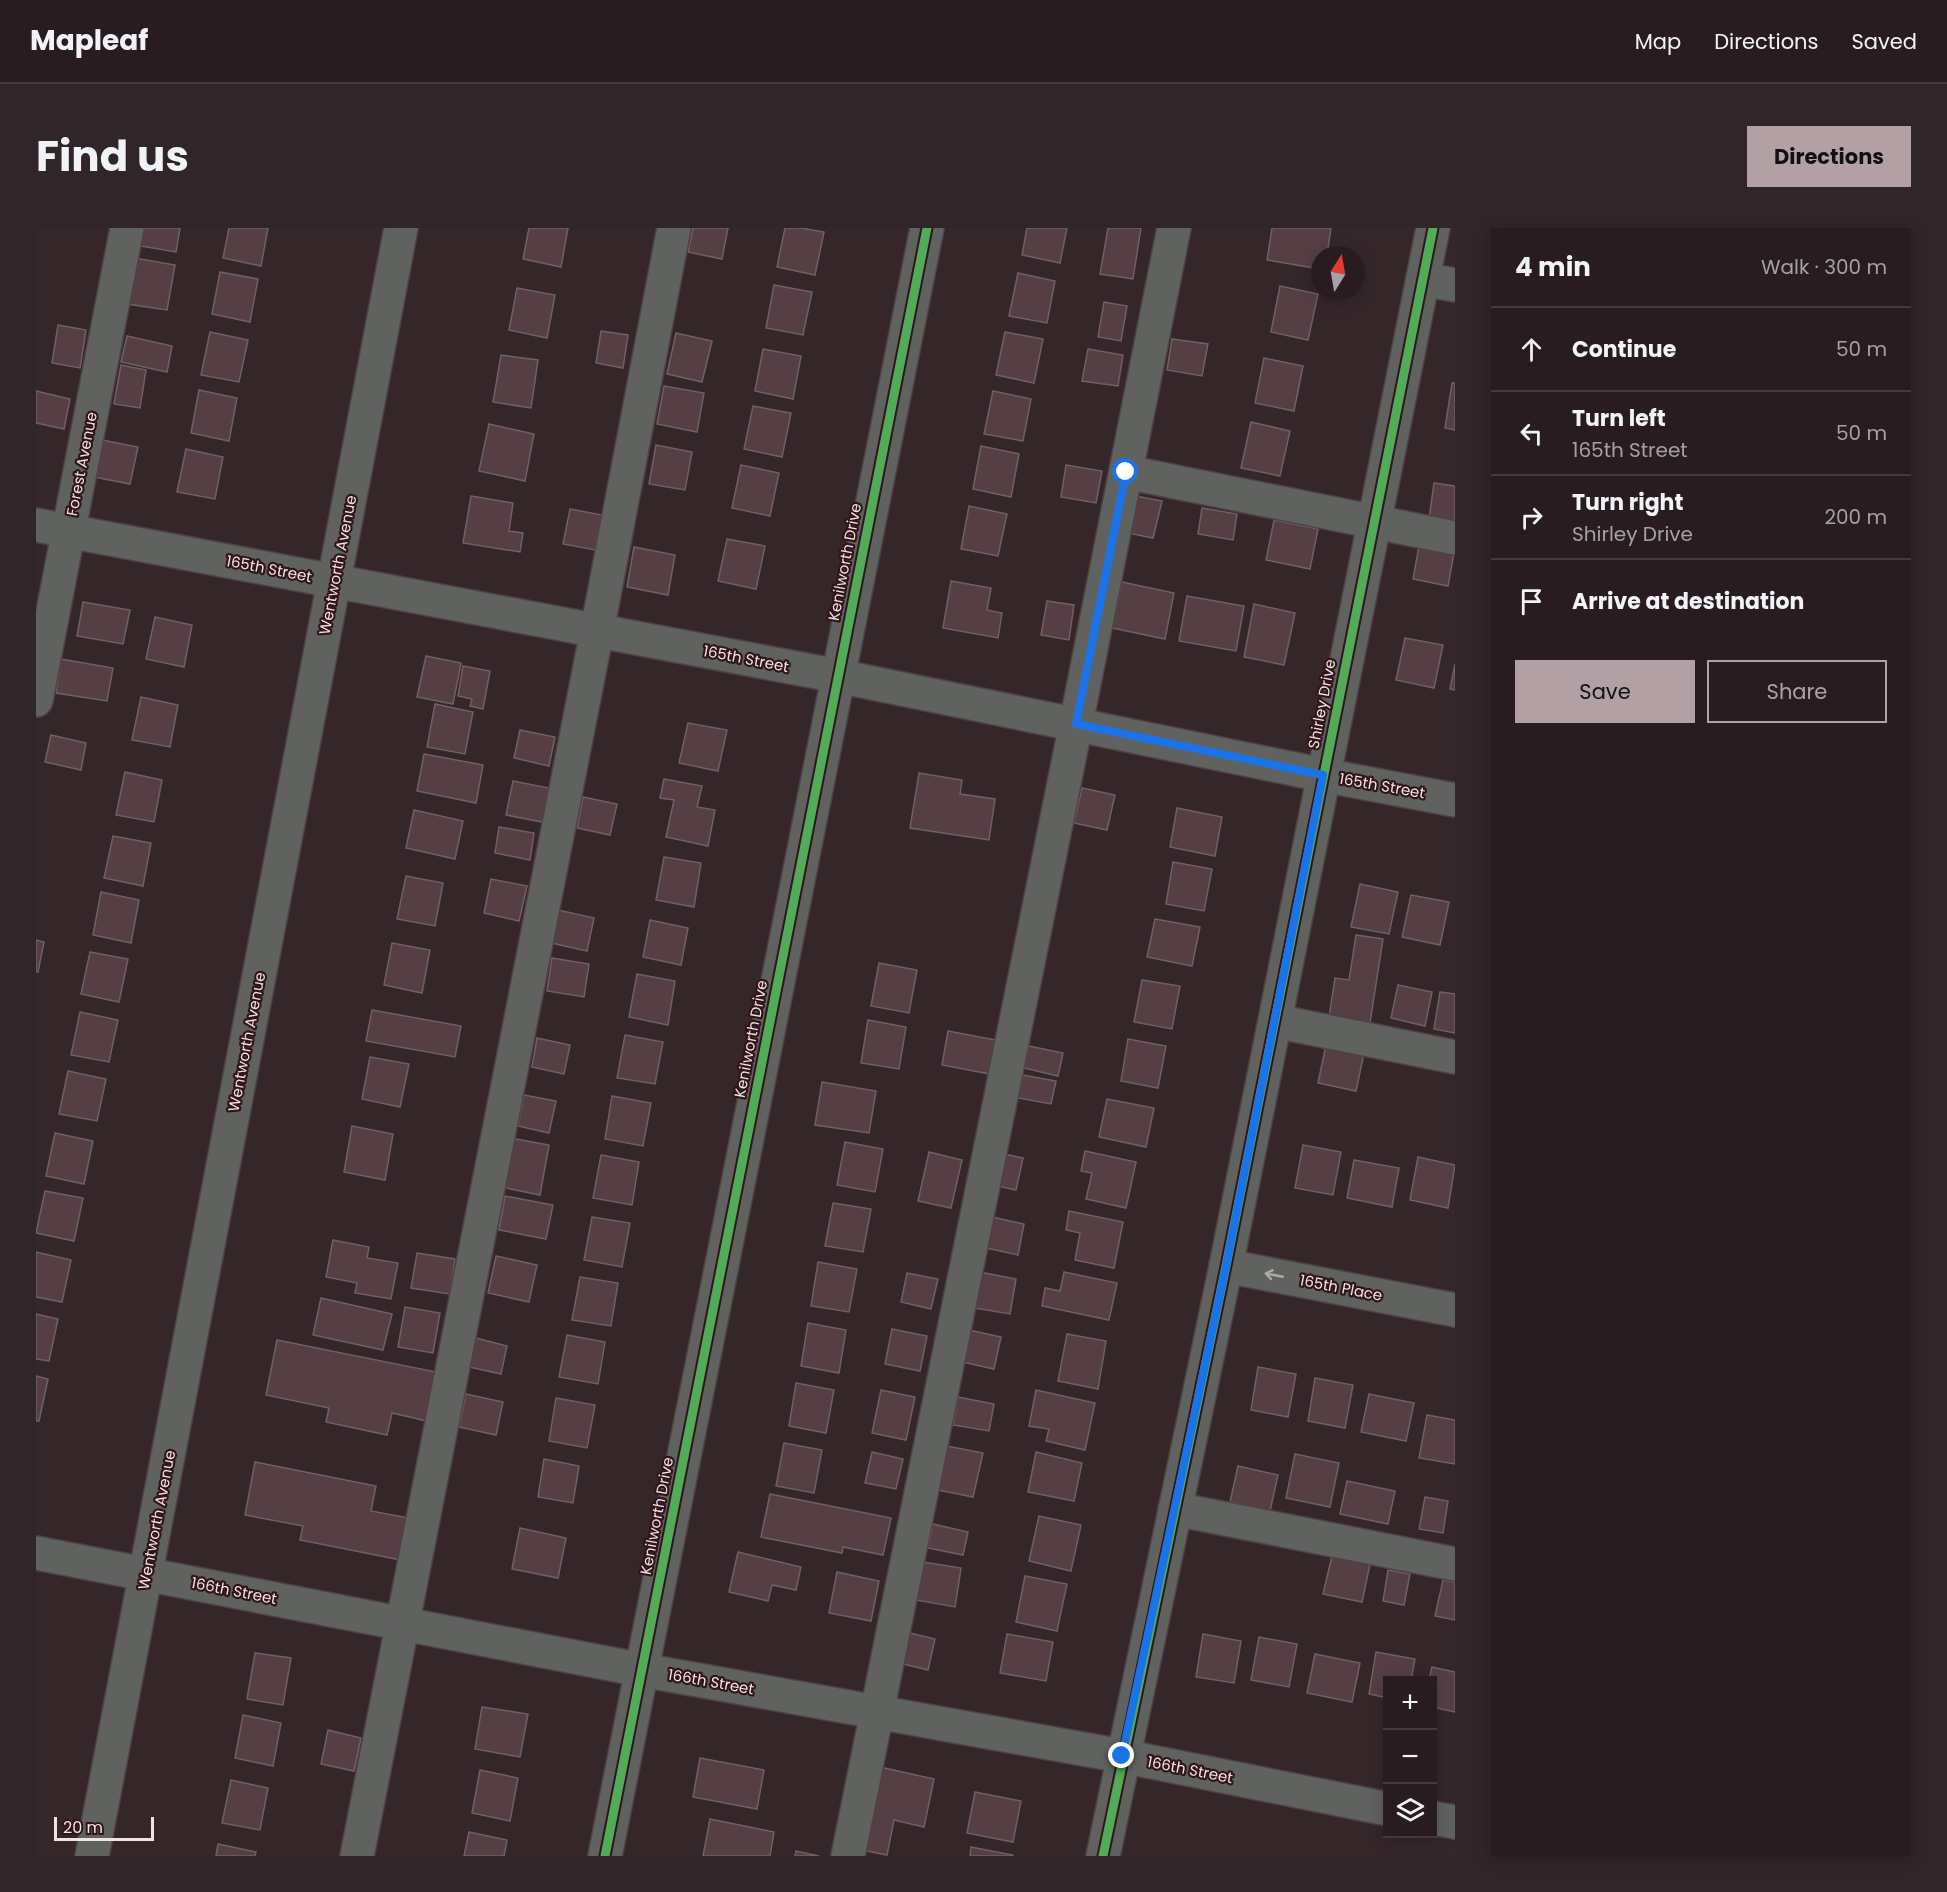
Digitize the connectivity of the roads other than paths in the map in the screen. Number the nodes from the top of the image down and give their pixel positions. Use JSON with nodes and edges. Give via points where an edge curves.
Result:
{"nodes":[{"id":1,"x":127,"y":228,"type":"edge"},
{"id":2,"x":401,"y":228,"type":"edge"},
{"id":3,"x":674,"y":228,"type":"edge"},
{"id":4,"x":927,"y":228,"type":"edge"},
{"id":5,"x":1174,"y":228,"type":"edge"},
{"id":6,"x":1433,"y":228,"type":"edge"},
{"id":7,"x":1423,"y":279,"type":"junction"},
{"id":8,"x":1455,"y":285,"type":"edge"},
{"id":9,"x":1126,"y":472,"type":"junction"},
{"id":10,"x":1374,"y":523,"type":"junction"},
{"id":11,"x":36,"y":525,"type":"edge"},
{"id":12,"x":69,"y":531,"type":"junction"},
{"id":13,"x":1455,"y":538,"type":"edge"},
{"id":14,"x":334,"y":581,"type":"junction"},
{"id":15,"x":597,"y":631,"type":"junction"},
{"id":16,"x":838,"y":676,"type":"junction"},
{"id":17,"x":36,"y":700,"type":"edge"},
{"id":18,"x":1076,"y":724,"type":"junction"},
{"id":19,"x":1323,"y":775,"type":"junction"},
{"id":20,"x":1455,"y":800,"type":"edge"},
{"id":21,"x":1275,"y":1021,"type":"junction"},
{"id":22,"x":1455,"y":1057,"type":"edge"},
{"id":23,"x":1226,"y":1266,"type":"junction"},
{"id":24,"x":1455,"y":1310,"type":"edge"},
{"id":25,"x":1175,"y":1509,"type":"junction"},
{"id":26,"x":36,"y":1553,"type":"edge"},
{"id":27,"x":1455,"y":1564,"type":"edge"},
{"id":28,"x":147,"y":1574,"type":"junction"},
{"id":29,"x":401,"y":1623,"type":"junction"},
{"id":30,"x":642,"y":1670,"type":"junction"},
{"id":31,"x":877,"y":1712,"type":"junction"},
{"id":32,"x":1122,"y":1756,"type":"junction"},
{"id":33,"x":1383,"y":1808,"type":"edge"},
{"id":34,"x":1437,"y":1819,"type":"edge"},
{"id":35,"x":1455,"y":1822,"type":"edge"},
{"id":36,"x":92,"y":1856,"type":"edge"},
{"id":37,"x":357,"y":1856,"type":"edge"},
{"id":38,"x":605,"y":1856,"type":"edge"},
{"id":39,"x":848,"y":1856,"type":"edge"},
{"id":40,"x":1103,"y":1856,"type":"edge"}],
"edges":[{"from":1,"to":12,"type":"street","name":"Forest Avenue"},
{"from":2,"to":14,"type":"street","name":"Wentworth Avenue"},
{"from":3,"to":15,"type":"street"},
{"from":4,"to":16,"type":"street","name":"Kenilworth Drive"},
{"from":5,"to":9,"type":"street"},
{"from":6,"to":7,"type":"street","name":"Shirley Drive"},
{"from":7,"to":8,"type":"street"},
{"from":7,"to":10,"type":"street","name":"Shirley Drive"},
{"from":9,"to":10,"type":"street"},
{"from":9,"to":18,"type":"street"},
{"from":10,"to":13,"type":"street"},
{"from":10,"to":19,"type":"street","name":"Shirley Drive"},
{"from":11,"to":12,"type":"street","name":"165th Street"},
{"from":12,"to":14,"type":"street","name":"165th Street"},
{"from":12,"to":17,"type":"street","name":"Forest Avenue"},
{"from":14,"to":15,"type":"street","name":"165th Street"},
{"from":14,"to":28,"type":"street","name":"Wentworth Avenue"},
{"from":15,"to":16,"type":"street","name":"165th Street"},
{"from":15,"to":29,"type":"street"},
{"from":16,"to":18,"type":"street","name":"165th Street"},
{"from":16,"to":30,"type":"street","name":"Kenilworth Drive"},
{"from":18,"to":19,"type":"street","name":"165th Street"},
{"from":18,"to":31,"type":"street"},
{"from":19,"to":20,"type":"street","name":"165th Street"},
{"from":19,"to":21,"type":"street","name":"Shirley Drive"},
{"from":21,"to":22,"type":"street"},
{"from":21,"to":23,"type":"street","name":"Shirley Drive"},
{"from":24,"to":23,"type":"street","name":"165th Place","one_way":true},
{"from":23,"to":25,"type":"street","name":"Shirley Drive"},
{"from":25,"to":27,"type":"street"},
{"from":25,"to":32,"type":"street","name":"Shirley Drive"},
{"from":26,"to":28,"type":"street","name":"166th Street"},
{"from":28,"to":29,"type":"street","name":"166th Street"},
{"from":28,"to":36,"type":"street","name":"Wentworth Avenue"},
{"from":29,"to":30,"type":"street","name":"166th Street"},
{"from":29,"to":37,"type":"street"},
{"from":30,"to":31,"type":"street","name":"166th Street"},
{"from":30,"to":38,"type":"street","name":"Kenilworth Drive"},
{"from":31,"to":32,"type":"street","name":"166th Street"},
{"from":31,"to":39,"type":"street"},
{"from":32,"to":33,"type":"street","name":"166th Street"},
{"from":32,"to":40,"type":"street","name":"Shirley Drive"},
{"from":34,"to":35,"type":"street"}]}
